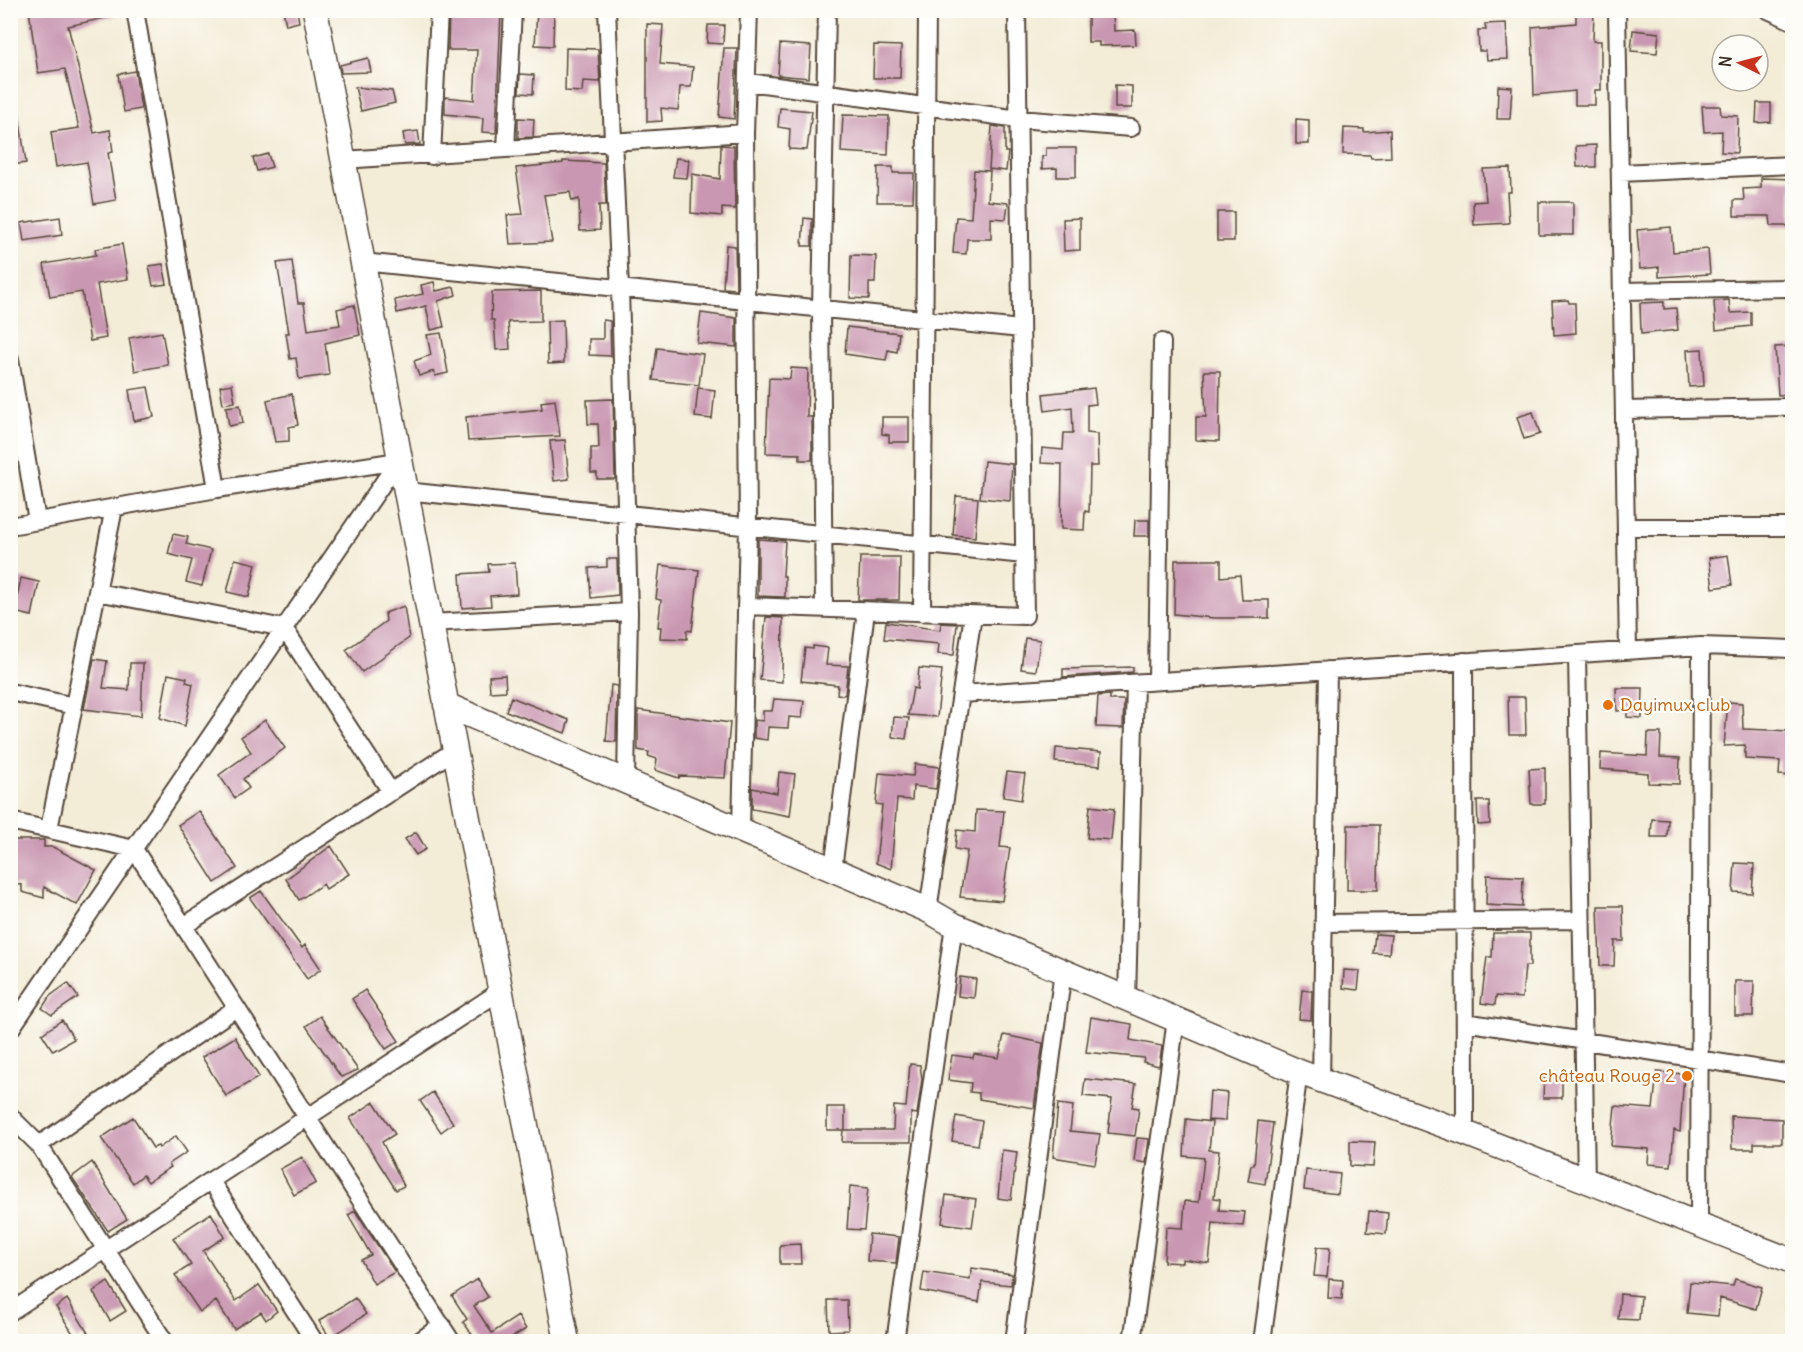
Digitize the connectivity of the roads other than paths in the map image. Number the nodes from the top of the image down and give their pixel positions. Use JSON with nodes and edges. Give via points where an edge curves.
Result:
{"nodes":[{"id":1,"x":135,"y":10,"type":"edge"},
{"id":2,"x":315,"y":10,"type":"edge"},
{"id":3,"x":439,"y":10,"type":"edge"},
{"id":4,"x":513,"y":10,"type":"edge"},
{"id":5,"x":607,"y":10,"type":"edge"},
{"id":6,"x":749,"y":10,"type":"edge"},
{"id":7,"x":827,"y":10,"type":"edge"},
{"id":8,"x":927,"y":10,"type":"edge"},
{"id":9,"x":1017,"y":10,"type":"edge"},
{"id":10,"x":1617,"y":10,"type":"edge"},
{"id":11,"x":1768,"y":10,"type":"edge"},
{"id":12,"x":1792,"y":21,"type":"edge"},
{"id":13,"x":748,"y":82,"type":"junction"},
{"id":14,"x":826,"y":93,"type":"junction"},
{"id":15,"x":926,"y":107,"type":"junction"},
{"id":16,"x":1019,"y":119,"type":"junction"},
{"id":17,"x":1131,"y":128,"type":"dead end"},
{"id":18,"x":745,"y":133,"type":"junction"},
{"id":19,"x":612,"y":142,"type":"junction"},
{"id":20,"x":506,"y":149,"type":"junction"},
{"id":21,"x":432,"y":156,"type":"junction"},
{"id":22,"x":343,"y":160,"type":"junction"},
{"id":23,"x":1792,"y":165,"type":"edge"},
{"id":24,"x":1620,"y":173,"type":"junction"},
{"id":25,"x":362,"y":262,"type":"junction"},
{"id":26,"x":1792,"y":288,"type":"edge"},
{"id":27,"x":620,"y":289,"type":"junction"},
{"id":28,"x":1622,"y":291,"type":"junction"},
{"id":29,"x":747,"y":301,"type":"junction"},
{"id":30,"x":821,"y":309,"type":"junction"},
{"id":31,"x":924,"y":318,"type":"junction"},
{"id":32,"x":1021,"y":329,"type":"junction"},
{"id":33,"x":1162,"y":342,"type":"dead end"},
{"id":34,"x":11,"y":370,"type":"edge"},
{"id":35,"x":1792,"y":407,"type":"edge"},
{"id":36,"x":1624,"y":410,"type":"junction"},
{"id":37,"x":398,"y":461,"type":"junction"},
{"id":38,"x":217,"y":489,"type":"junction"},
{"id":39,"x":405,"y":491,"type":"junction"},
{"id":40,"x":114,"y":507,"type":"junction"},
{"id":41,"x":625,"y":515,"type":"junction"},
{"id":42,"x":37,"y":521,"type":"junction"},
{"id":43,"x":10,"y":526,"type":"edge"},
{"id":44,"x":748,"y":527,"type":"junction"},
{"id":45,"x":1626,"y":527,"type":"junction"},
{"id":46,"x":1792,"y":527,"type":"edge"},
{"id":47,"x":823,"y":535,"type":"junction"},
{"id":48,"x":923,"y":545,"type":"junction"},
{"id":49,"x":1024,"y":555,"type":"junction"},
{"id":50,"x":97,"y":592,"type":"junction"},
{"id":51,"x":746,"y":606,"type":"junction"},
{"id":52,"x":824,"y":609,"type":"junction"},
{"id":53,"x":867,"y":611,"type":"junction"},
{"id":54,"x":629,"y":612,"type":"junction"},
{"id":55,"x":922,"y":613,"type":"junction"},
{"id":56,"x":973,"y":615,"type":"junction"},
{"id":57,"x":430,"y":623,"type":"junction"},
{"id":58,"x":284,"y":628,"type":"junction"},
{"id":59,"x":1701,"y":646,"type":"junction"},
{"id":60,"x":1792,"y":649,"type":"edge"},
{"id":61,"x":1628,"y":651,"type":"junction"},
{"id":62,"x":1577,"y":654,"type":"junction"},
{"id":63,"x":1464,"y":661,"type":"junction"},
{"id":64,"x":1328,"y":670,"type":"junction"},
{"id":65,"x":1157,"y":681,"type":"junction"},
{"id":66,"x":1135,"y":682,"type":"junction"},
{"id":67,"x":10,"y":692,"type":"edge"},
{"id":68,"x":961,"y":694,"type":"junction"},
{"id":69,"x":446,"y":705,"type":"junction"},
{"id":70,"x":74,"y":706,"type":"junction"},
{"id":71,"x":455,"y":750,"type":"junction"},
{"id":72,"x":626,"y":780,"type":"junction"},
{"id":73,"x":391,"y":792,"type":"junction"},
{"id":74,"x":10,"y":821,"type":"edge"},
{"id":75,"x":49,"y":829,"type":"junction"},
{"id":76,"x":741,"y":830,"type":"junction"},
{"id":77,"x":134,"y":849,"type":"junction"},
{"id":78,"x":833,"y":869,"type":"junction"},
{"id":79,"x":928,"y":910,"type":"junction"},
{"id":80,"x":1581,"y":920,"type":"junction"},
{"id":81,"x":1465,"y":922,"type":"junction"},
{"id":82,"x":1324,"y":923,"type":"junction"},
{"id":83,"x":954,"y":925,"type":"junction"},
{"id":84,"x":184,"y":926,"type":"junction"},
{"id":85,"x":1063,"y":971,"type":"junction"},
{"id":86,"x":502,"y":990,"type":"junction"},
{"id":87,"x":1127,"y":999,"type":"junction"},
{"id":88,"x":236,"y":1008,"type":"junction"},
{"id":89,"x":1176,"y":1019,"type":"junction"},
{"id":90,"x":1465,"y":1022,"type":"junction"},
{"id":91,"x":10,"y":1030,"type":"edge"},
{"id":92,"x":1583,"y":1040,"type":"junction"},
{"id":93,"x":1700,"y":1059,"type":"junction"},
{"id":94,"x":1792,"y":1074,"type":"edge"},
{"id":95,"x":1310,"y":1077,"type":"junction"},
{"id":96,"x":10,"y":1116,"type":"edge"},
{"id":97,"x":307,"y":1118,"type":"junction"},
{"id":98,"x":1465,"y":1134,"type":"junction"},
{"id":99,"x":39,"y":1145,"type":"junction"},
{"id":100,"x":211,"y":1181,"type":"junction"},
{"id":101,"x":1586,"y":1182,"type":"junction"},
{"id":102,"x":1699,"y":1226,"type":"junction"},
{"id":103,"x":106,"y":1250,"type":"junction"},
{"id":104,"x":1792,"y":1261,"type":"edge"},
{"id":105,"x":10,"y":1312,"type":"edge"},
{"id":106,"x":442,"y":1326,"type":"junction"},
{"id":107,"x":165,"y":1341,"type":"edge"},
{"id":108,"x":315,"y":1341,"type":"edge"},
{"id":109,"x":418,"y":1341,"type":"edge"},
{"id":110,"x":452,"y":1341,"type":"edge"},
{"id":111,"x":567,"y":1341,"type":"edge"},
{"id":112,"x":895,"y":1341,"type":"edge"},
{"id":113,"x":1014,"y":1341,"type":"edge"},
{"id":114,"x":1132,"y":1341,"type":"edge"},
{"id":115,"x":1262,"y":1341,"type":"edge"}],
"edges":[{"from":1,"to":38,"type":"street"},
{"from":2,"to":22,"type":"street"},
{"from":3,"to":21,"type":"street"},
{"from":4,"to":20,"type":"street"},
{"from":5,"to":19,"type":"street"},
{"from":6,"to":13,"type":"street"},
{"from":7,"to":14,"type":"street"},
{"from":8,"to":15,"type":"street"},
{"from":9,"to":16,"type":"street"},
{"from":10,"to":24,"type":"street"},
{"from":11,"to":12,"type":"street"},
{"from":13,"to":14,"type":"street"},
{"from":13,"to":18,"type":"street"},
{"from":14,"to":15,"type":"street"},
{"from":14,"to":30,"type":"street"},
{"from":15,"to":16,"type":"street"},
{"from":15,"to":31,"type":"street"},
{"from":16,"to":17,"type":"street"},
{"from":16,"to":32,"type":"street"},
{"from":18,"to":19,"type":"street"},
{"from":18,"to":29,"type":"street"},
{"from":19,"to":20,"type":"street"},
{"from":19,"to":27,"type":"street"},
{"from":20,"to":21,"type":"street"},
{"from":21,"to":22,"type":"street"},
{"from":22,"to":25,"type":"street"},
{"from":23,"to":24,"type":"street"},
{"from":24,"to":28,"type":"street"},
{"from":25,"to":27,"type":"street"},
{"from":25,"to":37,"type":"street"},
{"from":26,"to":28,"type":"street"},
{"from":27,"to":29,"type":"street"},
{"from":27,"to":41,"type":"street"},
{"from":28,"to":36,"type":"street"},
{"from":29,"to":30,"type":"street"},
{"from":29,"to":44,"type":"street"},
{"from":30,"to":31,"type":"street"},
{"from":30,"to":47,"type":"street"},
{"from":31,"to":32,"type":"street"},
{"from":31,"to":48,"type":"street"},
{"from":32,"to":49,"type":"street"},
{"from":33,"to":65,"type":"street"},
{"from":34,"to":42,"type":"street"},
{"from":35,"to":36,"type":"street"},
{"from":36,"to":45,"type":"street"},
{"from":37,"to":38,"type":"street"},
{"from":37,"to":39,"type":"street"},
{"from":37,"to":58,"type":"street"},
{"from":38,"to":40,"type":"street"},
{"from":39,"to":41,"type":"street"},
{"from":39,"to":57,"type":"street"},
{"from":40,"to":42,"type":"street"},
{"from":40,"to":50,"type":"street"},
{"from":41,"to":44,"type":"street"},
{"from":41,"to":54,"type":"street"},
{"from":42,"to":43,"type":"street"},
{"from":44,"to":47,"type":"street"},
{"from":44,"to":51,"type":"street"},
{"from":45,"to":46,"type":"street"},
{"from":45,"to":61,"type":"street"},
{"from":47,"to":48,"type":"street"},
{"from":47,"to":52,"type":"street"},
{"from":48,"to":49,"type":"street"},
{"from":48,"to":55,"type":"street"},
{"from":49,"to":56,"type":"street","via":[[1025,616]]},
{"from":50,"to":58,"type":"street"},
{"from":50,"to":70,"type":"street"},
{"from":51,"to":52,"type":"street"},
{"from":51,"to":76,"type":"street"},
{"from":52,"to":53,"type":"street"},
{"from":53,"to":55,"type":"street"},
{"from":53,"to":78,"type":"street"},
{"from":54,"to":57,"type":"street"},
{"from":54,"to":72,"type":"street"},
{"from":55,"to":56,"type":"street"},
{"from":56,"to":68,"type":"street"},
{"from":57,"to":69,"type":"street"},
{"from":58,"to":73,"type":"street"},
{"from":58,"to":77,"type":"street"},
{"from":59,"to":60,"type":"street"},
{"from":59,"to":61,"type":"street"},
{"from":59,"to":93,"type":"street"},
{"from":61,"to":62,"type":"street"},
{"from":62,"to":63,"type":"street"},
{"from":62,"to":80,"type":"street"},
{"from":63,"to":64,"type":"street"},
{"from":63,"to":81,"type":"street"},
{"from":64,"to":65,"type":"street"},
{"from":64,"to":82,"type":"street"},
{"from":65,"to":66,"type":"street"},
{"from":66,"to":68,"type":"street"},
{"from":66,"to":87,"type":"street"},
{"from":67,"to":70,"type":"street"},
{"from":68,"to":79,"type":"street"},
{"from":69,"to":71,"type":"street"},
{"from":69,"to":72,"type":"street"},
{"from":70,"to":75,"type":"street"},
{"from":71,"to":73,"type":"street"},
{"from":71,"to":86,"type":"street"},
{"from":72,"to":76,"type":"street"},
{"from":73,"to":84,"type":"street"},
{"from":74,"to":75,"type":"street"},
{"from":75,"to":77,"type":"street"},
{"from":76,"to":78,"type":"street"},
{"from":77,"to":84,"type":"street"},
{"from":77,"to":91,"type":"street"},
{"from":78,"to":79,"type":"street"},
{"from":79,"to":83,"type":"street"},
{"from":80,"to":81,"type":"street"},
{"from":80,"to":92,"type":"street"},
{"from":81,"to":82,"type":"street"},
{"from":81,"to":90,"type":"street"},
{"from":82,"to":95,"type":"street"},
{"from":83,"to":85,"type":"street"},
{"from":83,"to":112,"type":"street"},
{"from":84,"to":88,"type":"street"},
{"from":85,"to":87,"type":"street"},
{"from":85,"to":113,"type":"street"},
{"from":86,"to":97,"type":"street"},
{"from":86,"to":111,"type":"street"},
{"from":87,"to":89,"type":"street"},
{"from":88,"to":97,"type":"street"},
{"from":88,"to":99,"type":"street"},
{"from":89,"to":95,"type":"street"},
{"from":89,"to":114,"type":"street"},
{"from":90,"to":92,"type":"street"},
{"from":90,"to":98,"type":"street"},
{"from":92,"to":93,"type":"street"},
{"from":92,"to":101,"type":"street"},
{"from":93,"to":94,"type":"street"},
{"from":93,"to":102,"type":"street"},
{"from":95,"to":98,"type":"street"},
{"from":95,"to":115,"type":"street"},
{"from":96,"to":99,"type":"street"},
{"from":97,"to":100,"type":"street"},
{"from":97,"to":106,"type":"street"},
{"from":98,"to":101,"type":"street"},
{"from":99,"to":103,"type":"street"},
{"from":100,"to":103,"type":"street"},
{"from":100,"to":108,"type":"street"},
{"from":101,"to":102,"type":"street"},
{"from":102,"to":104,"type":"street"},
{"from":103,"to":105,"type":"street"},
{"from":103,"to":107,"type":"street"},
{"from":106,"to":109,"type":"street"},
{"from":106,"to":110,"type":"street"}]}
